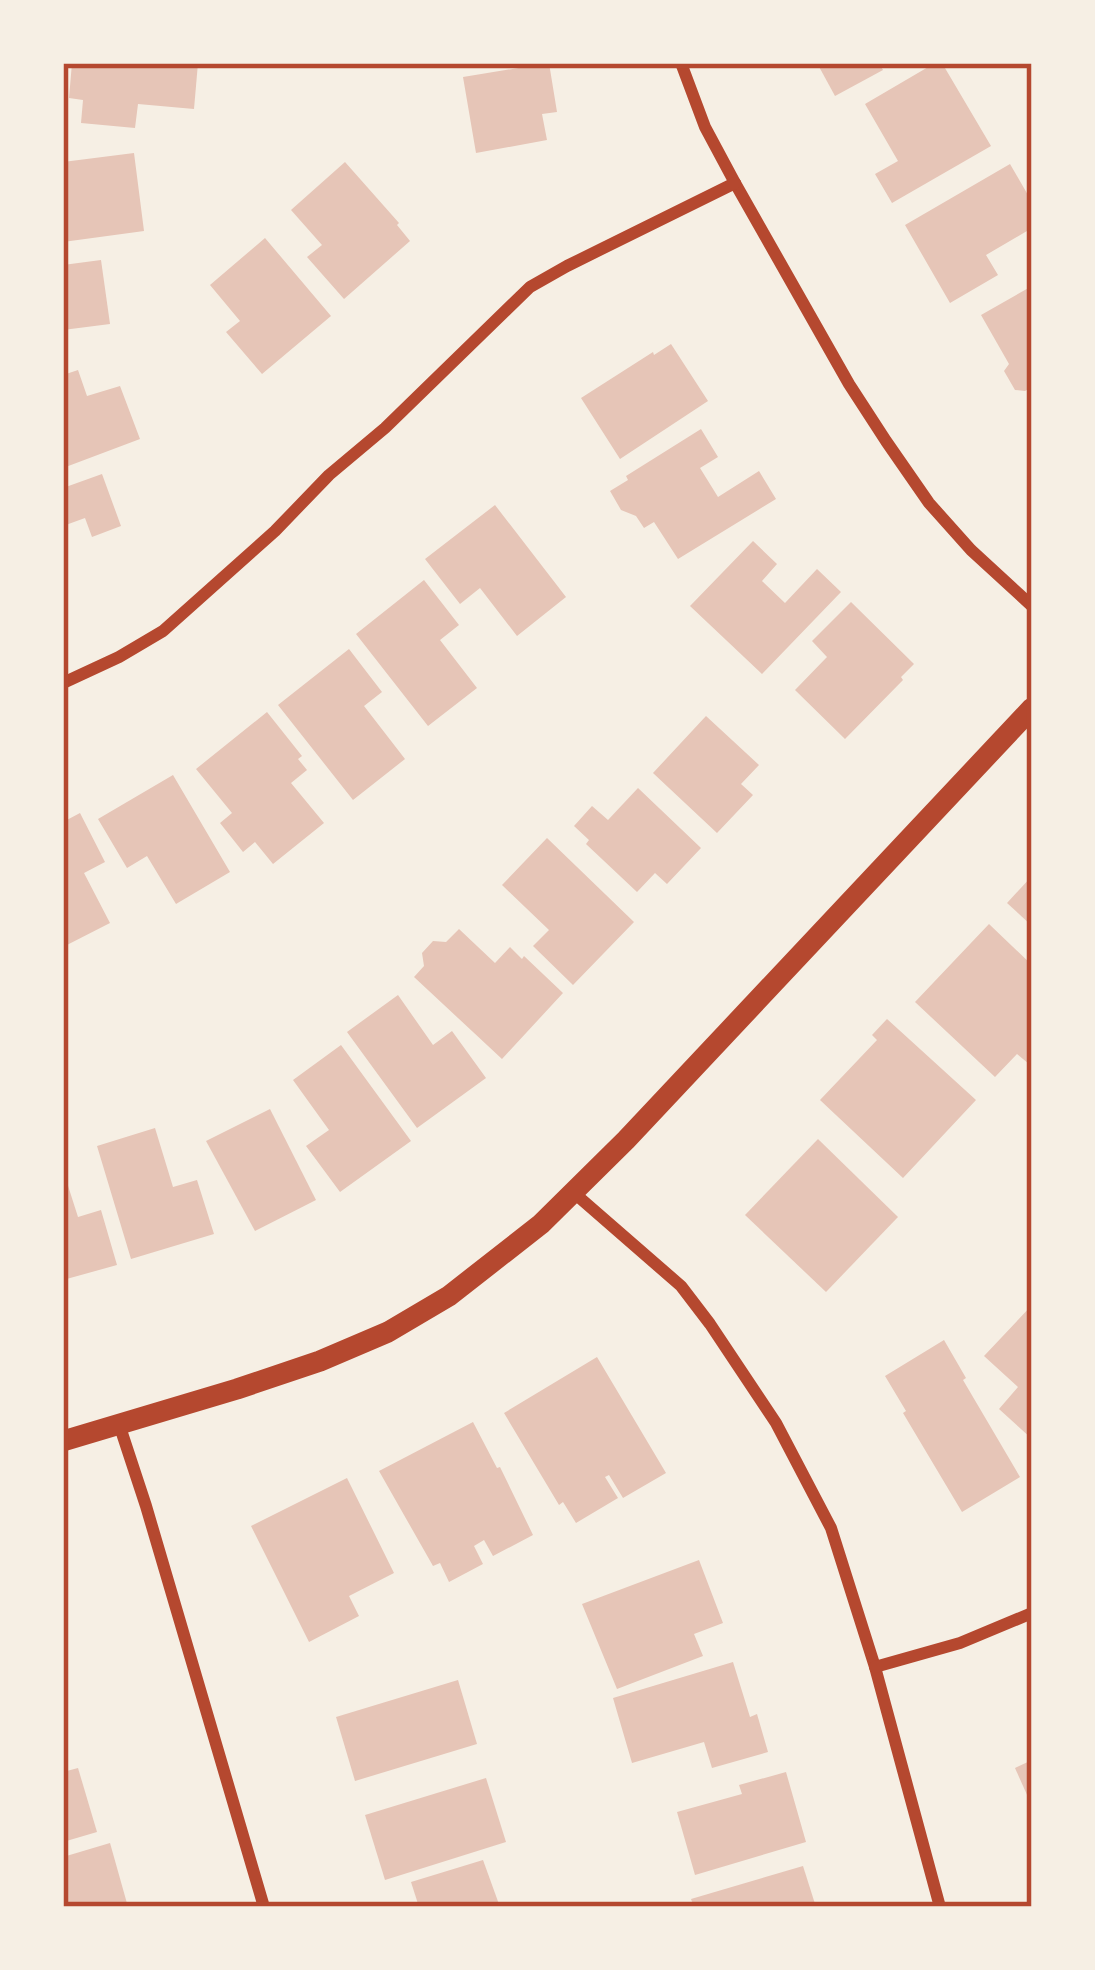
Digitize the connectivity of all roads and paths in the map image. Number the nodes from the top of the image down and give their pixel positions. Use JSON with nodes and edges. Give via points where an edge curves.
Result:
{"nodes":[{"id":1,"x":681,"y":63,"type":"edge"},
{"id":2,"x":735,"y":183,"type":"junction"},
{"id":3,"x":1032,"y":606,"type":"edge"},
{"id":4,"x":63,"y":683,"type":"edge"},
{"id":5,"x":1032,"y":707,"type":"edge"},
{"id":6,"x":573,"y":1192,"type":"junction"},
{"id":7,"x":118,"y":1424,"type":"junction"},
{"id":8,"x":63,"y":1441,"type":"edge"},
{"id":9,"x":1032,"y":1613,"type":"edge"},
{"id":10,"x":875,"y":1667,"type":"junction"},
{"id":11,"x":264,"y":1907,"type":"edge"},
{"id":12,"x":940,"y":1907,"type":"edge"}],
"edges":[{"from":1,"to":2,"type":"street"},
{"from":2,"to":3,"type":"street","via":[[886,441],[970,550]]},
{"from":2,"to":4,"type":"street","via":[[530,287],[163,632]]},
{"from":5,"to":6,"type":"street"},
{"from":6,"to":7,"type":"street","via":[[448,1296],[388,1332]]},
{"from":6,"to":10,"type":"street","via":[[681,1286],[776,1423],[831,1528]]},
{"from":7,"to":8,"type":"street"},
{"from":7,"to":11,"type":"street"},
{"from":9,"to":10,"type":"street"},
{"from":10,"to":12,"type":"street"}]}
